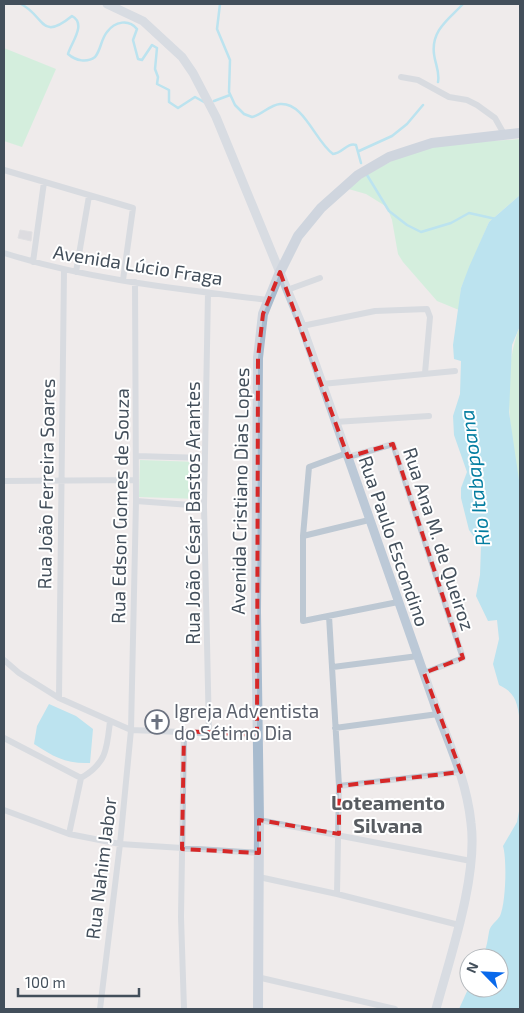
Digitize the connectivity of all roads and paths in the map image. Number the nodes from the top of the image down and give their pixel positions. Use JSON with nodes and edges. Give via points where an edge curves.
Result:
{"nodes":[{"id":1,"x":107,"y":4,"type":"edge"},
{"id":2,"x":401,"y":77,"type":"dead end"},
{"id":3,"x":520,"y":133,"type":"edge"},
{"id":4,"x":504,"y":134,"type":"junction"},
{"id":5,"x":4,"y":170,"type":"edge"},
{"id":6,"x":44,"y":182,"type":"junction"},
{"id":7,"x":90,"y":196,"type":"junction"},
{"id":8,"x":4,"y":253,"type":"edge"},
{"id":9,"x":33,"y":262,"type":"junction"},
{"id":10,"x":64,"y":270,"type":"junction"},
{"id":11,"x":76,"y":272,"type":"junction"},
{"id":12,"x":280,"y":272,"type":"junction"},
{"id":13,"x":320,"y":278,"type":"dead end"},
{"id":14,"x":124,"y":280,"type":"junction"},
{"id":15,"x":135,"y":282,"type":"junction"},
{"id":16,"x":288,"y":290,"type":"junction"},
{"id":17,"x":208,"y":293,"type":"junction"},
{"id":18,"x":268,"y":300,"type":"junction"},
{"id":19,"x":302,"y":326,"type":"junction"},
{"id":20,"x":455,"y":371,"type":"dead end"},
{"id":21,"x":425,"y":372,"type":"junction"},
{"id":22,"x":322,"y":384,"type":"junction"},
{"id":23,"x":429,"y":416,"type":"dead end"},
{"id":24,"x":335,"y":422,"type":"junction"},
{"id":25,"x":347,"y":455,"type":"junction"},
{"id":26,"x":136,"y":456,"type":"junction"},
{"id":27,"x":205,"y":458,"type":"junction"},
{"id":28,"x":136,"y":480,"type":"junction"},
{"id":29,"x":4,"y":481,"type":"edge"},
{"id":30,"x":61,"y":482,"type":"junction"},
{"id":31,"x":136,"y":502,"type":"junction"},
{"id":32,"x":204,"y":506,"type":"junction"},
{"id":33,"x":369,"y":520,"type":"junction"},
{"id":34,"x":303,"y":536,"type":"junction"},
{"id":35,"x":398,"y":602,"type":"junction"},
{"id":36,"x":329,"y":616,"type":"junction"},
{"id":37,"x":418,"y":656,"type":"junction"},
{"id":38,"x":4,"y":660,"type":"edge"},
{"id":39,"x":333,"y":667,"type":"junction"},
{"id":40,"x":424,"y":673,"type":"junction"},
{"id":41,"x":59,"y":698,"type":"junction"},
{"id":42,"x":438,"y":714,"type":"junction"},
{"id":43,"x":110,"y":721,"type":"junction"},
{"id":44,"x":335,"y":728,"type":"junction"},
{"id":45,"x":131,"y":730,"type":"junction"},
{"id":46,"x":184,"y":731,"type":"junction"},
{"id":47,"x":209,"y":733,"type":"junction"},
{"id":48,"x":257,"y":735,"type":"junction"},
{"id":49,"x":4,"y":738,"type":"edge"},
{"id":50,"x":461,"y":772,"type":"junction"},
{"id":51,"x":81,"y":778,"type":"junction"},
{"id":52,"x":338,"y":786,"type":"junction"},
{"id":53,"x":4,"y":810,"type":"edge"},
{"id":54,"x":259,"y":820,"type":"junction"},
{"id":55,"x":68,"y":834,"type":"junction"},
{"id":56,"x":340,"y":834,"type":"junction"},
{"id":57,"x":120,"y":844,"type":"junction"},
{"id":58,"x":182,"y":850,"type":"junction"},
{"id":59,"x":259,"y":853,"type":"junction"},
{"id":60,"x":470,"y":861,"type":"junction"},
{"id":61,"x":259,"y":877,"type":"junction"},
{"id":62,"x":337,"y":894,"type":"junction"},
{"id":63,"x":459,"y":925,"type":"junction"},
{"id":64,"x":257,"y":977,"type":"junction"},
{"id":65,"x":100,"y":1009,"type":"edge"},
{"id":66,"x":184,"y":1009,"type":"edge"},
{"id":67,"x":258,"y":1009,"type":"edge"},
{"id":68,"x":395,"y":1009,"type":"edge"},
{"id":69,"x":436,"y":1009,"type":"edge"}],
"edges":[{"from":1,"to":12,"type":"main road","name":"Rua Paulo Escondino","via":[[149,25],[194,73],[216,117]]},
{"from":2,"to":4,"type":"street","via":[[418,80],[449,97],[477,105],[494,118]]},
{"from":3,"to":4,"type":"main road","name":"Avenida Cristiano Dias Lopes"},
{"from":4,"to":12,"type":"main road","name":"Avenida Cristiano Dias Lopes","via":[[432,143],[389,158],[358,175],[310,221],[298,236]]},
{"from":5,"to":6,"type":"street"},
{"from":6,"to":7,"type":"street"},
{"from":6,"to":9,"type":"street"},
{"from":7,"to":11,"type":"street"},
{"from":7,"to":14,"type":"street","via":[[133,208]]},
{"from":8,"to":9,"type":"street","name":"Avenida Lúcio Fraga"},
{"from":9,"to":10,"type":"street","name":"Avenida Lúcio Fraga"},
{"from":10,"to":11,"type":"street","name":"Avenida Lúcio Fraga"},
{"from":10,"to":30,"type":"street","name":"Rua João Ferreira Soares"},
{"from":11,"to":14,"type":"street","name":"Avenida Lúcio Fraga"},
{"from":12,"to":16,"type":"main road","name":"Rua Paulo Escondino"},
{"from":12,"to":18,"type":"main road","name":"Avenida Cristiano Dias Lopes"},
{"from":13,"to":16,"type":"street"},
{"from":14,"to":15,"type":"street","name":"Avenida Lúcio Fraga"},
{"from":15,"to":17,"type":"street","name":"Avenida Lúcio Fraga"},
{"from":15,"to":26,"type":"street","name":"Rua Edson Gomes de Souza"},
{"from":16,"to":19,"type":"main road","name":"Rua Paulo Escondino"},
{"from":17,"to":18,"type":"street","name":"Avenida Lúcio Fraga"},
{"from":17,"to":27,"type":"street","name":"Rua João César Bastos Arantes"},
{"from":18,"to":48,"type":"main road","name":"Avenida Cristiano Dias Lopes","via":[[261,323],[258,358]]},
{"from":19,"to":21,"type":"street","via":[[381,310],[427,309],[430,317]]},
{"from":19,"to":22,"type":"main road","name":"Rua Paulo Escondino"},
{"from":20,"to":21,"type":"street"},
{"from":21,"to":22,"type":"street"},
{"from":22,"to":24,"type":"main road","name":"Rua Paulo Escondino"},
{"from":23,"to":24,"type":"street"},
{"from":24,"to":25,"type":"main road","name":"Rua Paulo Escondino"},
{"from":25,"to":33,"type":"main road","name":"Rua Paulo Escondino"},
{"from":25,"to":34,"type":"street","via":[[309,467]]},
{"from":25,"to":40,"type":"street","name":"Rua Ana M. de Queiroz","via":[[393,444],[463,658]]},
{"from":26,"to":27,"type":"street"},
{"from":26,"to":28,"type":"street","name":"Rua Edson Gomes de Souza"},
{"from":27,"to":32,"type":"street","name":"Rua João César Bastos Arantes"},
{"from":28,"to":30,"type":"street"},
{"from":28,"to":31,"type":"street","name":"Rua Edson Gomes de Souza"},
{"from":29,"to":30,"type":"street"},
{"from":30,"to":41,"type":"street","name":"Rua João Ferreira Soares"},
{"from":31,"to":32,"type":"street"},
{"from":31,"to":45,"type":"street","name":"Rua Edson Gomes de Souza"},
{"from":32,"to":47,"type":"street","name":"Rua João César Bastos Arantes"},
{"from":33,"to":34,"type":"street"},
{"from":33,"to":35,"type":"main road","name":"Rua Paulo Escondino"},
{"from":34,"to":36,"type":"street","via":[[303,620]]},
{"from":35,"to":36,"type":"street"},
{"from":35,"to":37,"type":"main road","name":"Rua Paulo Escondino"},
{"from":36,"to":39,"type":"street"},
{"from":37,"to":39,"type":"street"},
{"from":37,"to":40,"type":"main road","name":"Rua Paulo Escondino"},
{"from":38,"to":41,"type":"street"},
{"from":39,"to":44,"type":"street"},
{"from":40,"to":42,"type":"main road","name":"Rua Paulo Escondino"},
{"from":41,"to":43,"type":"street"},
{"from":42,"to":44,"type":"street"},
{"from":42,"to":50,"type":"main road","name":"Rua Paulo Escondino"},
{"from":43,"to":45,"type":"street"},
{"from":43,"to":51,"type":"street","via":[[106,752],[94,770]]},
{"from":44,"to":52,"type":"street"},
{"from":45,"to":46,"type":"street"},
{"from":45,"to":57,"type":"street","name":"Rua Nahim Jabor"},
{"from":46,"to":47,"type":"street"},
{"from":46,"to":58,"type":"street"},
{"from":47,"to":48,"type":"street"},
{"from":48,"to":54,"type":"main road","name":"Avenida Cristiano Dias Lopes"},
{"from":49,"to":51,"type":"street"},
{"from":50,"to":52,"type":"street"},
{"from":50,"to":60,"type":"main road","name":"Rua Paulo Escondino","via":[[471,823]]},
{"from":51,"to":55,"type":"street"},
{"from":52,"to":56,"type":"street"},
{"from":53,"to":55,"type":"street"},
{"from":54,"to":56,"type":"street"},
{"from":54,"to":59,"type":"main road","name":"Avenida Cristiano Dias Lopes"},
{"from":55,"to":57,"type":"street"},
{"from":56,"to":60,"type":"street"},
{"from":56,"to":62,"type":"street"},
{"from":57,"to":58,"type":"street"},
{"from":57,"to":65,"type":"street","name":"Rua Nahim Jabor"},
{"from":58,"to":59,"type":"street"},
{"from":58,"to":66,"type":"street"},
{"from":59,"to":61,"type":"main road","name":"Avenida Cristiano Dias Lopes"},
{"from":60,"to":63,"type":"main road","name":"Rua Paulo Escondino"},
{"from":61,"to":62,"type":"street"},
{"from":61,"to":64,"type":"main road","name":"Avenida Cristiano Dias Lopes"},
{"from":62,"to":63,"type":"street"},
{"from":63,"to":69,"type":"main road","name":"Rua Paulo Escondino"},
{"from":64,"to":67,"type":"main road","name":"Avenida Cristiano Dias Lopes"},
{"from":64,"to":68,"type":"street"}]}
